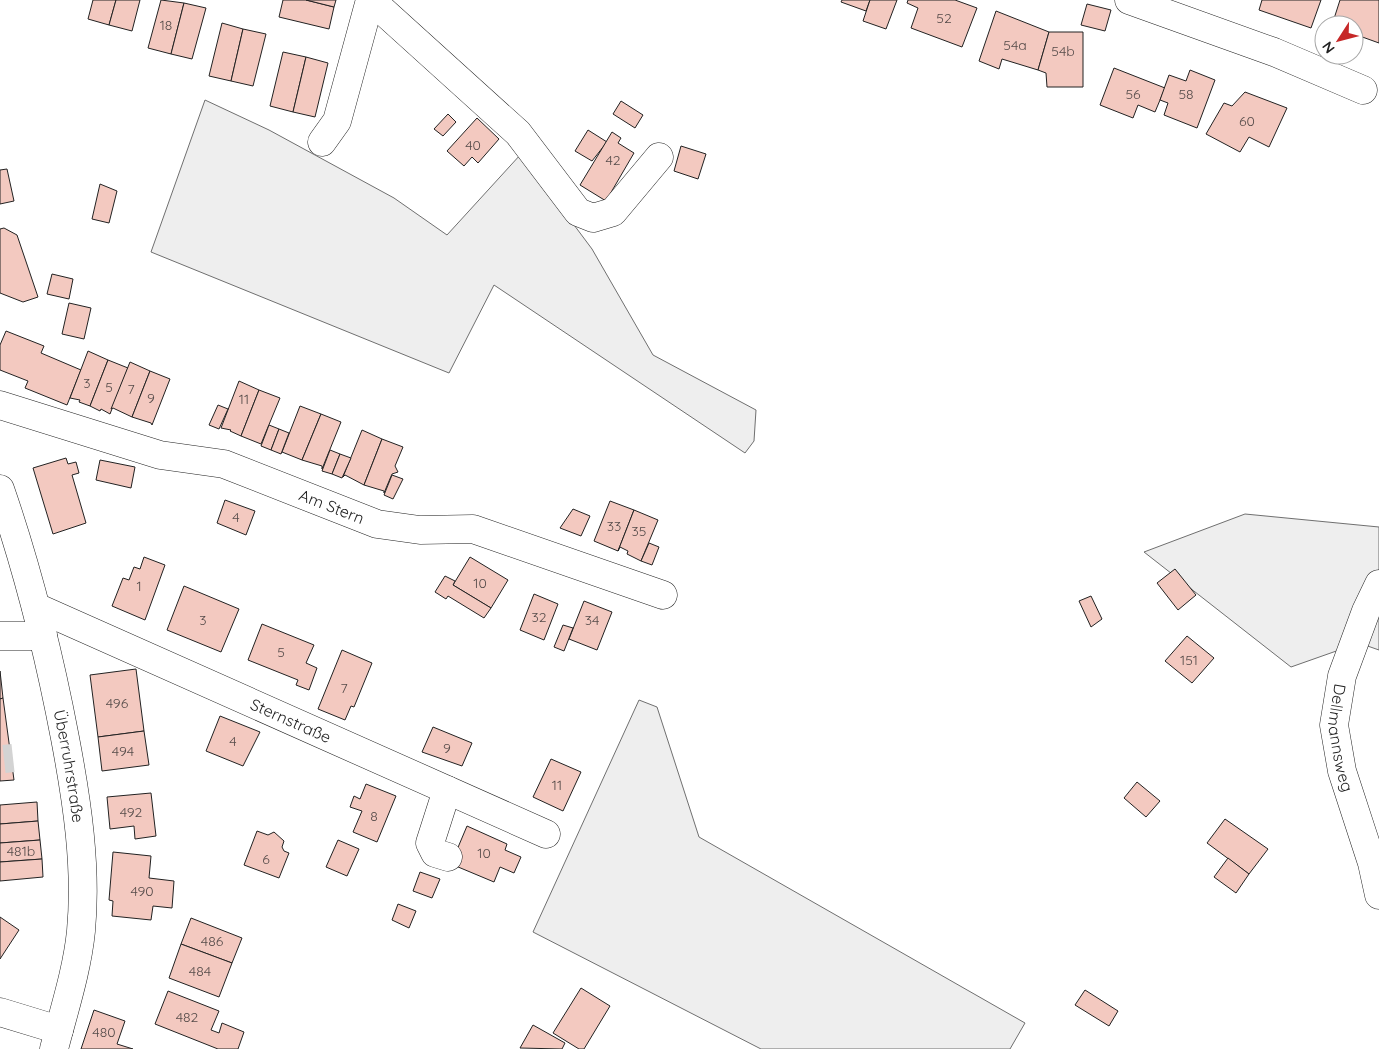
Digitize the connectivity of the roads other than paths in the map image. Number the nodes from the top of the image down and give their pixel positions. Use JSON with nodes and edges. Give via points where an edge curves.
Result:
{"nodes":[{"id":1,"x":370,"y":0,"type":"edge"},
{"id":2,"x":1129,"y":0,"type":"edge"},
{"id":3,"x":1363,"y":90,"type":"dead end"},
{"id":4,"x":322,"y":142,"type":"dead end"},
{"id":5,"x":659,"y":157,"type":"dead end"},
{"id":6,"x":0,"y":405,"type":"edge"},
{"id":7,"x":0,"y":488,"type":"edge"},
{"id":8,"x":1379,"y":584,"type":"edge"},
{"id":9,"x":663,"y":595,"type":"dead end"},
{"id":10,"x":36,"y":607,"type":"junction"},
{"id":11,"x":0,"y":636,"type":"edge"},
{"id":12,"x":43,"y":636,"type":"junction"},
{"id":13,"x":447,"y":790,"type":"junction"},
{"id":14,"x":546,"y":834,"type":"dead end"},
{"id":15,"x":448,"y":857,"type":"dead end"},
{"id":16,"x":1379,"y":895,"type":"edge"},
{"id":17,"x":0,"y":1012,"type":"edge"},
{"id":18,"x":56,"y":1040,"type":"edge"}],
"edges":[{"from":1,"to":4,"type":"street","via":[[337,121]]},
{"from":1,"to":5,"type":"street","via":[[518,133],[578,212],[593,218],[613,212]]},
{"from":2,"to":3,"type":"street","via":[[1274,52]]},
{"from":6,"to":9,"type":"street","name":"Am Stern","via":[[160,455],[224,464],[376,524],[420,530],[473,529]]},
{"from":7,"to":10,"type":"street","name":"Überruhrstraße"},
{"from":8,"to":16,"type":"street","name":"Dellmannsweg","via":[[1342,676],[1334,725],[1342,771]]},
{"from":10,"to":12,"type":"street","name":"Überruhrstraße"},
{"from":10,"to":13,"type":"street","name":"Sternstraße"},
{"from":11,"to":12,"type":"street"},
{"from":12,"to":18,"type":"street","name":"Überruhrstraße","via":[[75,788],[81,871],[81,929]]},
{"from":13,"to":14,"type":"street","name":"Sternstraße"},
{"from":13,"to":15,"type":"street","via":[[430,843],[435,853]]},
{"from":17,"to":18,"type":"street"}]}
